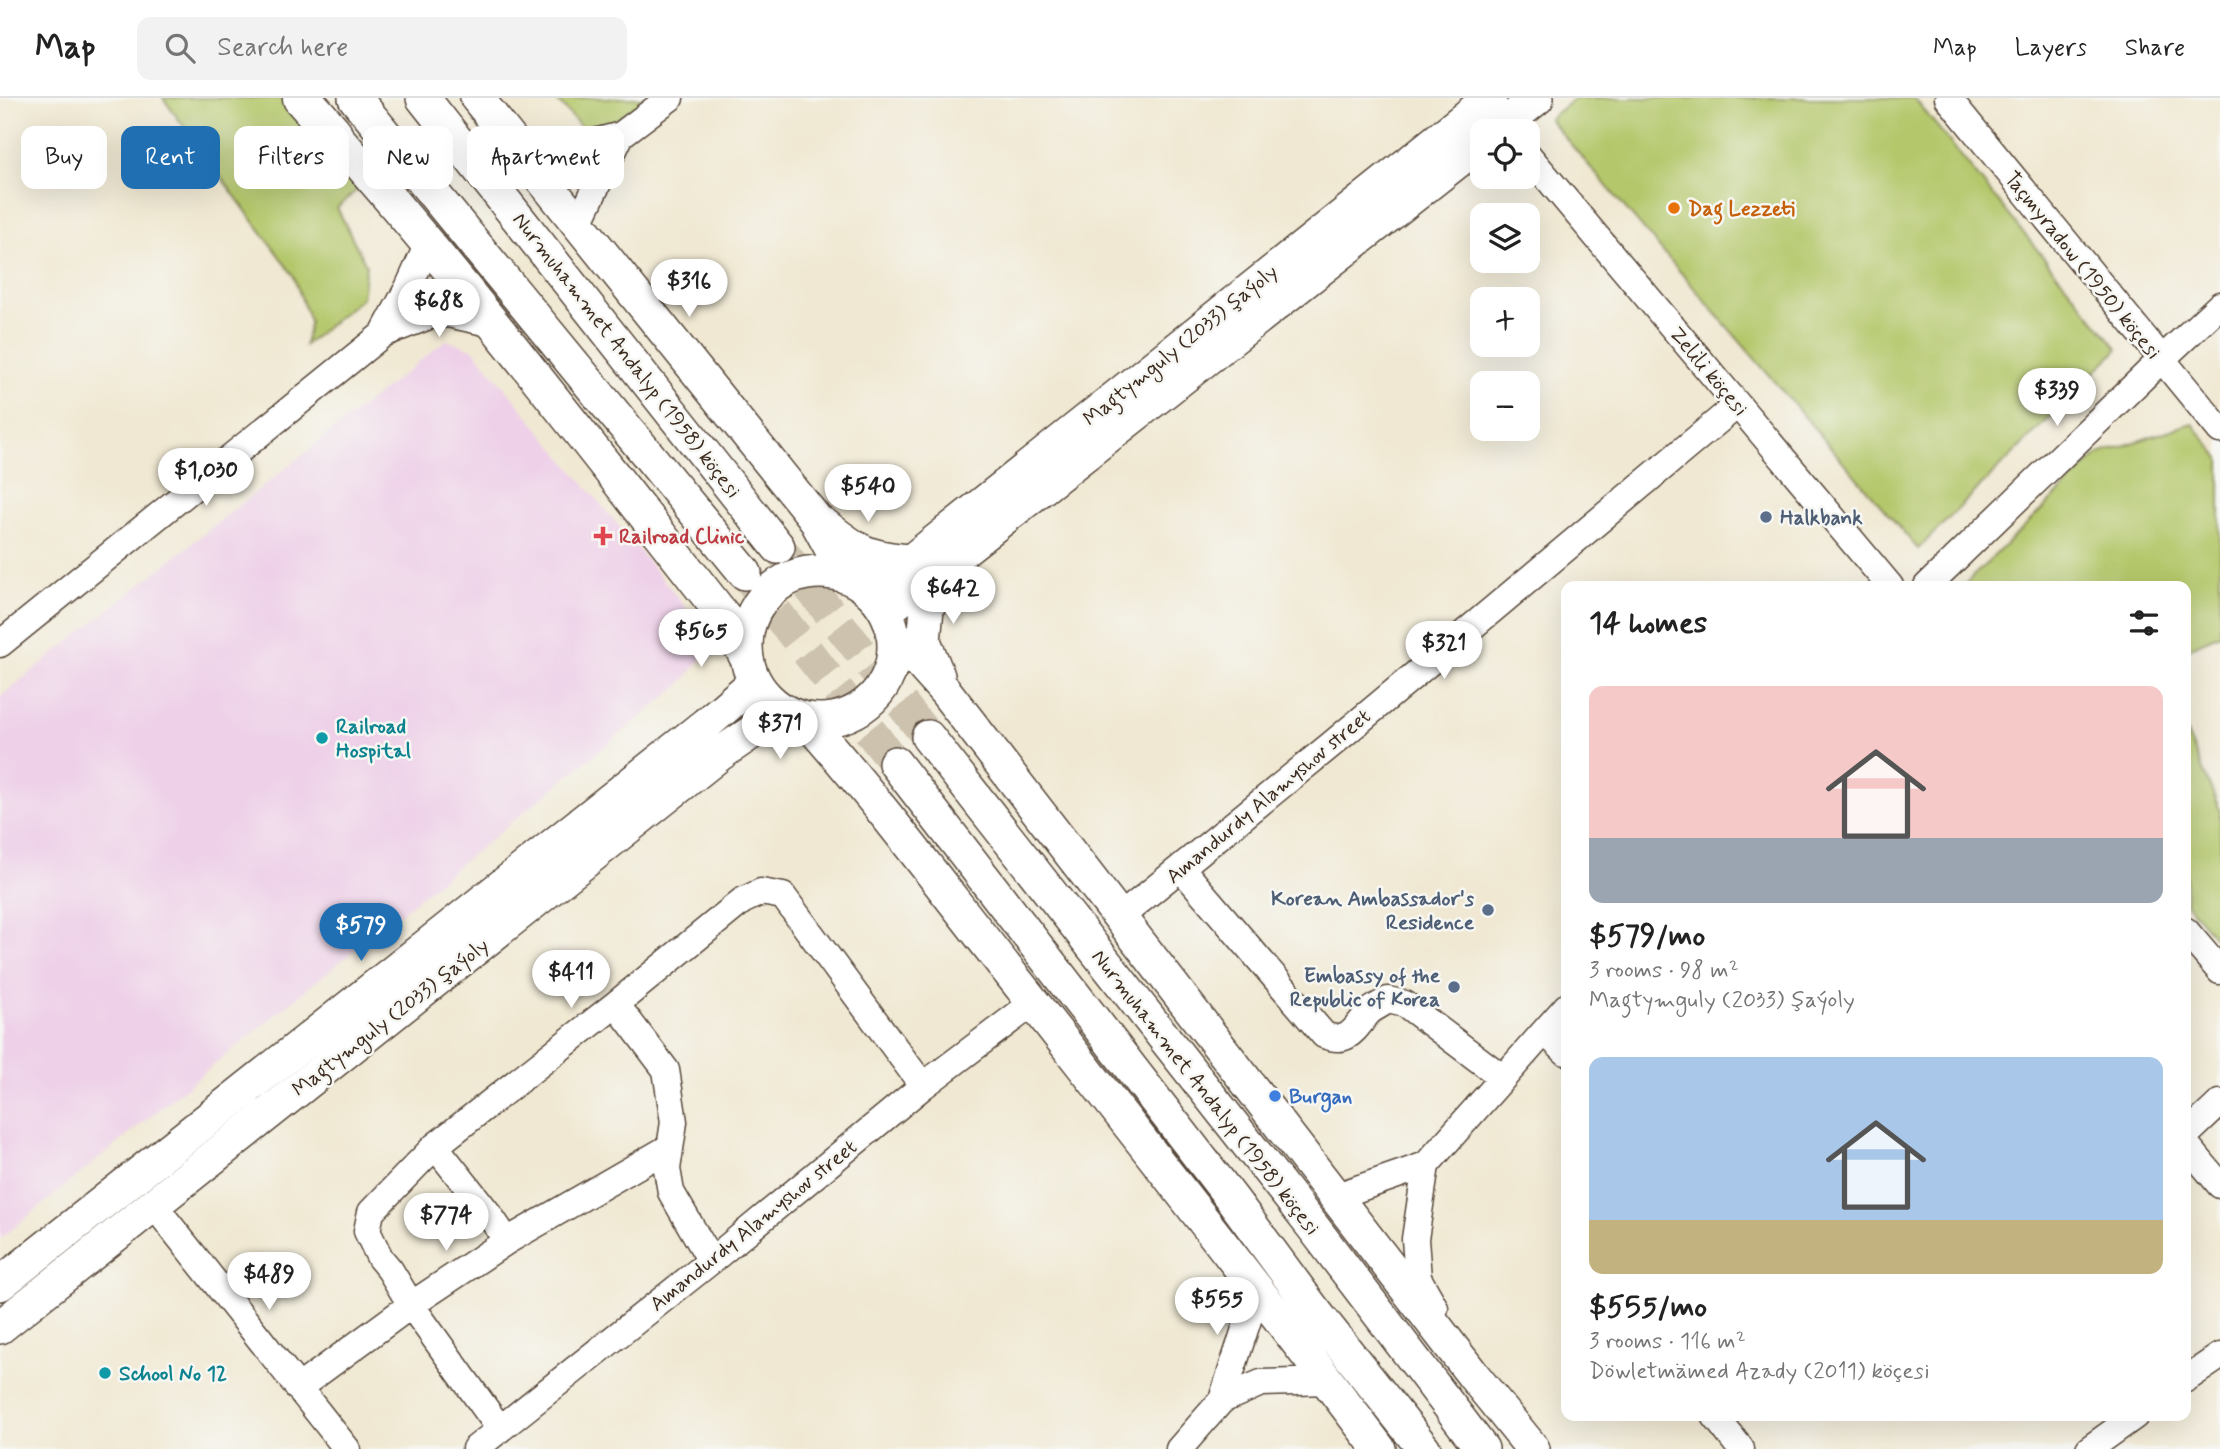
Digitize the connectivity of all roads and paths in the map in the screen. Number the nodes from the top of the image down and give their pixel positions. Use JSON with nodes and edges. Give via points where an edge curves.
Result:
{"nodes":[{"id":1,"x":302,"y":98,"type":"edge"},
{"id":2,"x":355,"y":98,"type":"edge"},
{"id":3,"x":670,"y":98,"type":"edge"},
{"id":4,"x":1537,"y":98,"type":"edge"},
{"id":5,"x":1948,"y":98,"type":"edge"},
{"id":6,"x":432,"y":104,"type":"edge"},
{"id":7,"x":486,"y":109,"type":"edge"},
{"id":8,"x":1492,"y":118,"type":"edge"},
{"id":9,"x":327,"y":126,"type":"edge"},
{"id":10,"x":378,"y":126,"type":"edge"},
{"id":11,"x":500,"y":126,"type":"edge"},
{"id":12,"x":624,"y":133,"type":"edge"},
{"id":13,"x":349,"y":152,"type":"edge"},
{"id":14,"x":1540,"y":169,"type":"edge"},
{"id":15,"x":409,"y":189,"type":"edge"},
{"id":16,"x":429,"y":189,"type":"edge"},
{"id":17,"x":550,"y":189,"type":"edge"},
{"id":18,"x":595,"y":189,"type":"edge"},
{"id":19,"x":578,"y":225,"type":"junction"},
{"id":20,"x":419,"y":232,"type":"junction"},
{"id":21,"x":2220,"y":305,"type":"edge"},
{"id":22,"x":494,"y":324,"type":"junction"},
{"id":23,"x":383,"y":334,"type":"junction"},
{"id":24,"x":2161,"y":360,"type":"junction"},
{"id":25,"x":1737,"y":405,"type":"junction"},
{"id":26,"x":2220,"y":430,"type":"edge"},
{"id":27,"x":814,"y":517,"type":"junction"},
{"id":28,"x":778,"y":547,"type":"tunnel mouth"},
{"id":29,"x":911,"y":561,"type":"junction"},
{"id":30,"x":948,"y":561,"type":"junction"},
{"id":31,"x":746,"y":573,"type":"tunnel mouth"},
{"id":32,"x":1887,"y":581,"type":"edge"},
{"id":33,"x":1932,"y":581,"type":"edge"},
{"id":34,"x":874,"y":603,"type":"junction"},
{"id":35,"x":726,"y":619,"type":"junction"},
{"id":36,"x":0,"y":644,"type":"edge"},
{"id":37,"x":750,"y":669,"type":"junction"},
{"id":38,"x":945,"y":691,"type":"junction"},
{"id":39,"x":794,"y":715,"type":"junction"},
{"id":40,"x":706,"y":724,"type":"junction"},
{"id":41,"x":928,"y":737,"type":"tunnel mouth"},
{"id":42,"x":720,"y":754,"type":"junction"},
{"id":43,"x":841,"y":759,"type":"junction"},
{"id":44,"x":895,"y":763,"type":"tunnel mouth"},
{"id":45,"x":1181,"y":868,"type":"junction"},
{"id":46,"x":1120,"y":917,"type":"junction"},
{"id":47,"x":2191,"y":937,"type":"edge"},
{"id":48,"x":2220,"y":971,"type":"edge"},
{"id":49,"x":1033,"y":1003,"type":"junction"},
{"id":50,"x":616,"y":1004,"type":"junction"},
{"id":51,"x":1561,"y":1013,"type":"edge"},
{"id":52,"x":1545,"y":1032,"type":"junction"},
{"id":53,"x":1561,"y":1047,"type":"edge"},
{"id":54,"x":1503,"y":1078,"type":"junction"},
{"id":55,"x":923,"y":1086,"type":"junction"},
{"id":56,"x":2220,"y":1103,"type":"edge"},
{"id":57,"x":2191,"y":1130,"type":"edge"},
{"id":58,"x":435,"y":1146,"type":"junction"},
{"id":59,"x":670,"y":1147,"type":"junction"},
{"id":60,"x":2191,"y":1150,"type":"edge"},
{"id":61,"x":1426,"y":1165,"type":"junction"},
{"id":62,"x":1266,"y":1168,"type":"junction"},
{"id":63,"x":2220,"y":1185,"type":"edge"},
{"id":64,"x":1337,"y":1196,"type":"junction"},
{"id":65,"x":1232,"y":1199,"type":"junction"},
{"id":66,"x":153,"y":1204,"type":"junction"},
{"id":67,"x":507,"y":1241,"type":"junction"},
{"id":68,"x":711,"y":1261,"type":"junction"},
{"id":69,"x":0,"y":1284,"type":"edge"},
{"id":70,"x":1258,"y":1289,"type":"junction"},
{"id":71,"x":411,"y":1305,"type":"junction"},
{"id":72,"x":1,"y":1325,"type":"edge"},
{"id":73,"x":2220,"y":1356,"type":"edge"},
{"id":74,"x":1473,"y":1375,"type":"junction"},
{"id":75,"x":2191,"y":1376,"type":"edge"},
{"id":76,"x":1328,"y":1381,"type":"junction"},
{"id":77,"x":298,"y":1388,"type":"junction"},
{"id":78,"x":1222,"y":1400,"type":"junction"},
{"id":79,"x":1719,"y":1421,"type":"edge"},
{"id":80,"x":2128,"y":1421,"type":"edge"},
{"id":81,"x":500,"y":1429,"type":"junction"},
{"id":82,"x":1480,"y":1446,"type":"edge"},
{"id":83,"x":346,"y":1449,"type":"edge"},
{"id":84,"x":475,"y":1449,"type":"edge"},
{"id":85,"x":1179,"y":1449,"type":"edge"},
{"id":86,"x":1379,"y":1449,"type":"edge"},
{"id":87,"x":1422,"y":1449,"type":"edge"},
{"id":88,"x":1533,"y":1449,"type":"edge"},
{"id":89,"x":1741,"y":1449,"type":"edge"},
{"id":90,"x":2089,"y":1449,"type":"edge"}],
"edges":[{"from":1,"to":9,"type":"highway"},
{"from":2,"to":10,"type":"main road","name":"Nurmuhammet Andalyp (1958) köçesi"},
{"from":3,"to":12,"type":"street"},
{"from":4,"to":8,"type":"main road","name":"Magtymguly (2033) şaýoly"},
{"from":5,"to":24,"type":"street","name":"Taçmyradow (1950) köçesi"},
{"from":6,"to":7,"type":"main road"},
{"from":6,"to":28,"type":"main road","name":"Nurmuhammet Andalyp (1958) köçesi"},
{"from":7,"to":11,"type":"main road"},
{"from":8,"to":29,"type":"main road","name":"Magtymguly (2033) şaýoly"},
{"from":8,"to":30,"type":"main road","name":"Magtymguly (2033) şaýoly"},
{"from":13,"to":20,"type":"main road"},
{"from":14,"to":25,"type":"street","name":"Zelili köçesi"},
{"from":15,"to":20,"type":"main road"},
{"from":16,"to":31,"type":"main road","name":"Nurmuhammet Andalyp (1958) köçesi"},
{"from":17,"to":19,"type":"main road"},
{"from":18,"to":19,"type":"street"},
{"from":19,"to":27,"type":"main road"},
{"from":20,"to":22,"type":"main road"},
{"from":20,"to":23,"type":"street","via":[[408,288]]},
{"from":21,"to":24,"type":"street"},
{"from":22,"to":23,"type":"street","via":[[448,314],[429,316]]},
{"from":22,"to":35,"type":"main road"},
{"from":23,"to":36,"type":"street"},
{"from":24,"to":26,"type":"street","name":"Taçmyradow (1950) köçesi"},
{"from":24,"to":33,"type":"street"},
{"from":25,"to":32,"type":"street","name":"Zelili köçesi"},
{"from":25,"to":45,"type":"street","name":"Amandurdy Alamyshov street"},
{"from":27,"to":29,"type":"main road","via":[[869,556]]},
{"from":27,"to":34,"type":"main road"},
{"from":29,"to":34,"type":"main road","name":"Magtymguly (2033) şaýoly"},
{"from":30,"to":34,"type":"main road","name":"Magtymguly (2033) şaýoly"},
{"from":30,"to":38,"type":"main road","via":[[927,609],[924,641]]},
{"from":34,"to":37,"type":"main road","via":[[821,572],[796,576],[774,588],[756,608],[747,632]]},
{"from":34,"to":38,"type":"main road"},
{"from":34,"to":39,"type":"main road","via":[[894,658],[886,681],[872,700],[852,714],[829,720]]},
{"from":35,"to":37,"type":"main road"},
{"from":35,"to":40,"type":"main road","via":[[730,668]]},
{"from":37,"to":39,"type":"main road","via":[[765,696]]},
{"from":37,"to":40,"type":"main road","name":"Magtymguly (2033) şaýoly"},
{"from":38,"to":46,"type":"main road"},
{"from":39,"to":42,"type":"main road","name":"Magtymguly (2033) şaýoly"},
{"from":39,"to":43,"type":"main road"},
{"from":40,"to":69,"type":"main road","name":"Magtymguly (2033) şaýoly"},
{"from":41,"to":62,"type":"main road","name":"Nurmuhammet Andalyp (1958) köçesi"},
{"from":42,"to":43,"type":"main road","via":[[776,732]]},
{"from":42,"to":66,"type":"main road","name":"Magtymguly (2033) şaýoly"},
{"from":43,"to":49,"type":"main road"},
{"from":44,"to":65,"type":"main road","name":"Nurmuhammet Andalyp (1958) köçesi"},
{"from":45,"to":46,"type":"street","name":"Amandurdy Alamyshov street"},
{"from":45,"to":54,"type":"street","via":[[1324,1035],[1337,1040],[1348,1037],[1372,1009],[1388,1000],[1405,1004]]},
{"from":46,"to":64,"type":"main road"},
{"from":47,"to":48,"type":"street"},
{"from":49,"to":55,"type":"street","name":"Amandurdy Alamyshov street"},
{"from":49,"to":70,"type":"main road"},
{"from":50,"to":55,"type":"street","via":[[742,901],[761,892],[783,896]]},
{"from":50,"to":58,"type":"street"},
{"from":50,"to":59,"type":"street","via":[[666,1070],[674,1122]]},
{"from":51,"to":52,"type":"street"},
{"from":52,"to":53,"type":"street"},
{"from":52,"to":54,"type":"street"},
{"from":54,"to":61,"type":"street"},
{"from":55,"to":68,"type":"street","name":"Amandurdy Alamyshov street"},
{"from":56,"to":57,"type":"street"},
{"from":58,"to":67,"type":"street"},
{"from":58,"to":71,"type":"street","via":[[371,1212],[367,1231]]},
{"from":59,"to":67,"type":"street"},
{"from":59,"to":68,"type":"street","via":[[667,1170],[671,1192]]},
{"from":60,"to":63,"type":"street"},
{"from":61,"to":64,"type":"street"},
{"from":61,"to":74,"type":"street","via":[[1415,1238],[1418,1278]]},
{"from":62,"to":64,"type":"main road"},
{"from":62,"to":82,"type":"main road","name":"Nurmuhammet Andalyp (1958) köçesi"},
{"from":64,"to":74,"type":"main road"},
{"from":65,"to":70,"type":"main road"},
{"from":65,"to":87,"type":"main road","name":"Nurmuhammet Andalyp (1958) köçesi"},
{"from":66,"to":72,"type":"main road","name":"Magtymguly (2033) şaýoly"},
{"from":66,"to":77,"type":"street"},
{"from":67,"to":71,"type":"street"},
{"from":68,"to":81,"type":"street","name":"Amandurdy Alamyshov street"},
{"from":70,"to":76,"type":"main road"},
{"from":70,"to":78,"type":"street"},
{"from":71,"to":77,"type":"street"},
{"from":71,"to":81,"type":"street"},
{"from":73,"to":75,"type":"street"},
{"from":74,"to":82,"type":"main road"},
{"from":74,"to":88,"type":"main road"},
{"from":76,"to":78,"type":"street","via":[[1261,1383]]},
{"from":76,"to":86,"type":"main road"},
{"from":76,"to":87,"type":"main road"},
{"from":77,"to":83,"type":"street"},
{"from":78,"to":85,"type":"street"},
{"from":79,"to":89,"type":"street"},
{"from":80,"to":90,"type":"street"},
{"from":81,"to":84,"type":"street","name":"Amandurdy Alamyshov street"}]}
